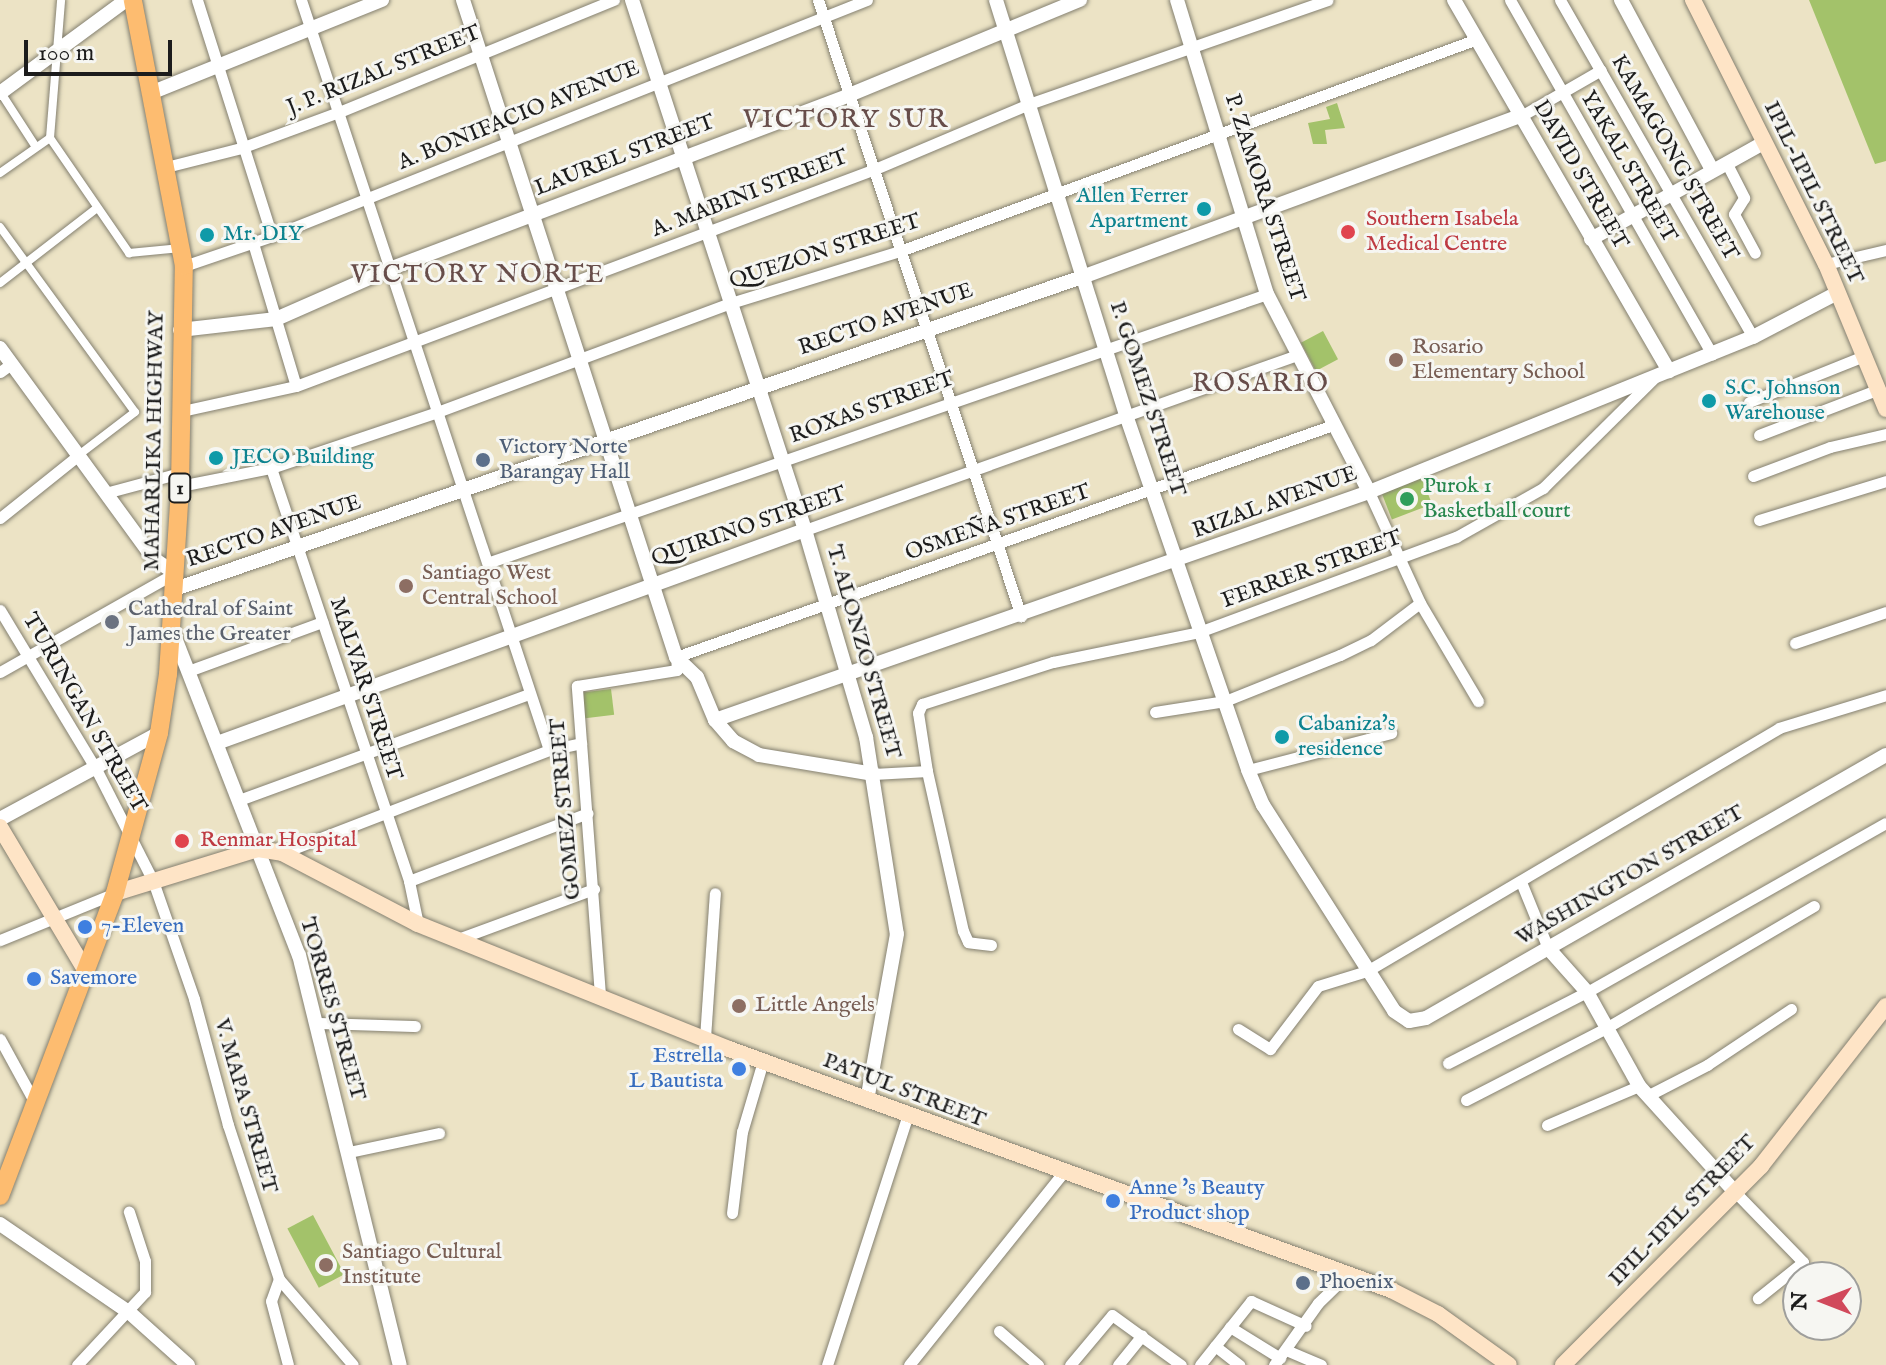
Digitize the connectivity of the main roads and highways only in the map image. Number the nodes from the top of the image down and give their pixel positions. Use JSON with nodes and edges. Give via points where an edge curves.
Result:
{"nodes":[{"id":1,"x":133,"y":0,"type":"edge"},
{"id":2,"x":1693,"y":0,"type":"edge"},
{"id":3,"x":1886,"y":409,"type":"edge"},
{"id":4,"x":0,"y":827,"type":"edge"},
{"id":5,"x":115,"y":893,"type":"junction"},
{"id":6,"x":84,"y":968,"type":"junction"},
{"id":7,"x":1886,"y":1006,"type":"edge"},
{"id":8,"x":0,"y":1196,"type":"edge"},
{"id":9,"x":1509,"y":1365,"type":"edge"},
{"id":10,"x":1563,"y":1365,"type":"edge"}],
"edges":[{"from":1,"to":5,"type":"main road","name":"MAHARLIKA HIGHWAY","number":"1","via":[[183,257],[182,411],[172,630],[159,733]]},
{"from":2,"to":3,"type":"main road","name":"IPIL-IPIL STREET","via":[[1826,264]]},
{"from":4,"to":6,"type":"main road"},
{"from":5,"to":6,"type":"main road","name":"MAHARLIKA HIGHWAY","number":"1"},
{"from":5,"to":9,"type":"main road","name":"PATUL STREET","via":[[258,849],[282,853],[418,924],[907,1118],[1349,1273],[1438,1314]]},
{"from":6,"to":8,"type":"main road","name":"MAHARLIKA HIGHWAY","number":"1"},
{"from":7,"to":10,"type":"main road","name":"IPIL-IPIL STREET","via":[[1736,1193]]}]}
